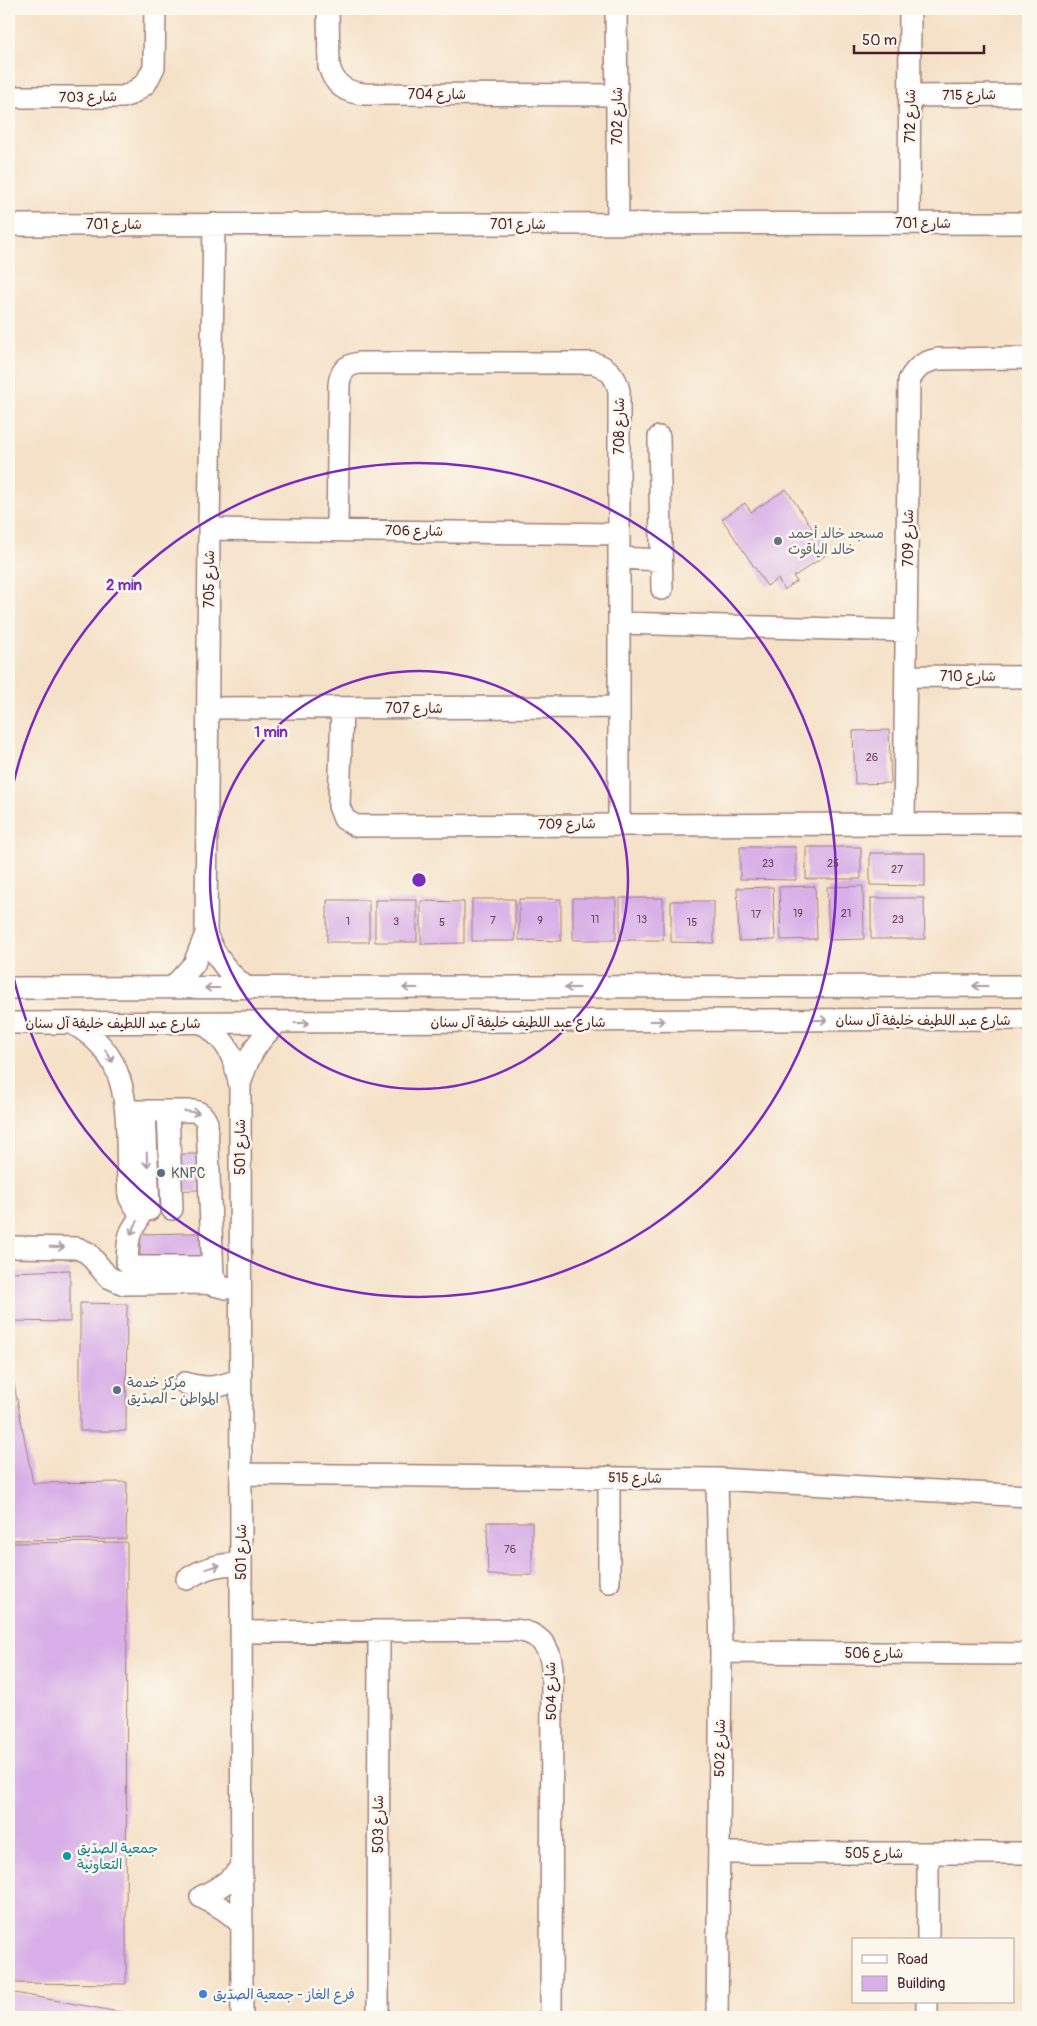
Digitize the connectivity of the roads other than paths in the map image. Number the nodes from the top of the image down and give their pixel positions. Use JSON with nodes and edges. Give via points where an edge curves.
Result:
{"nodes":[{"id":1,"x":155,"y":9,"type":"edge"},
{"id":2,"x":328,"y":9,"type":"edge"},
{"id":3,"x":616,"y":9,"type":"edge"},
{"id":4,"x":910,"y":9,"type":"edge"},
{"id":5,"x":617,"y":95,"type":"junction"},
{"id":6,"x":1028,"y":95,"type":"edge"},
{"id":7,"x":911,"y":96,"type":"junction"},
{"id":8,"x":9,"y":97,"type":"edge"},
{"id":9,"x":909,"y":223,"type":"junction"},
{"id":10,"x":1028,"y":223,"type":"edge"},
{"id":11,"x":214,"y":224,"type":"junction"},
{"id":12,"x":618,"y":224,"type":"junction"},
{"id":13,"x":9,"y":225,"type":"edge"},
{"id":14,"x":1028,"y":358,"type":"edge"},
{"id":15,"x":659,"y":437,"type":"dead end"},
{"id":16,"x":208,"y":529,"type":"junction"},
{"id":17,"x":337,"y":530,"type":"junction"},
{"id":18,"x":619,"y":534,"type":"junction"},
{"id":19,"x":620,"y":558,"type":"junction"},
{"id":20,"x":661,"y":560,"type":"junction"},
{"id":21,"x":662,"y":589,"type":"dead end"},
{"id":22,"x":620,"y":623,"type":"junction"},
{"id":23,"x":908,"y":631,"type":"junction"},
{"id":24,"x":907,"y":676,"type":"junction"},
{"id":25,"x":1028,"y":676,"type":"edge"},
{"id":26,"x":618,"y":707,"type":"junction"},
{"id":27,"x":209,"y":708,"type":"junction"},
{"id":28,"x":342,"y":708,"type":"junction"},
{"id":29,"x":619,"y":824,"type":"junction"},
{"id":30,"x":904,"y":824,"type":"junction"},
{"id":31,"x":1028,"y":824,"type":"edge"},
{"id":32,"x":206,"y":934,"type":"junction"},
{"id":33,"x":1028,"y":986,"type":"edge"},
{"id":34,"x":9,"y":988,"type":"edge"},
{"id":35,"x":172,"y":988,"type":"junction"},
{"id":36,"x":247,"y":988,"type":"junction"},
{"id":37,"x":609,"y":988,"type":"junction"},
{"id":38,"x":781,"y":988,"type":"junction"},
{"id":39,"x":1028,"y":1019,"type":"edge"},
{"id":40,"x":608,"y":1021,"type":"junction"},
{"id":41,"x":631,"y":1021,"type":"junction"},
{"id":42,"x":9,"y":1023,"type":"edge"},
{"id":43,"x":277,"y":1023,"type":"junction"},
{"id":44,"x":73,"y":1024,"type":"junction"},
{"id":45,"x":204,"y":1024,"type":"junction"},
{"id":46,"x":240,"y":1086,"type":"junction"},
{"id":47,"x":135,"y":1111,"type":"junction"},
{"id":48,"x":168,"y":1111,"type":"junction"},
{"id":49,"x":172,"y":1209,"type":"dead end"},
{"id":50,"x":149,"y":1210,"type":"dead end"},
{"id":51,"x":9,"y":1247,"type":"edge"},
{"id":52,"x":217,"y":1282,"type":"junction"},
{"id":53,"x":240,"y":1299,"type":"junction"},
{"id":54,"x":240,"y":1379,"type":"junction"},
{"id":55,"x":185,"y":1383,"type":"dead end"},
{"id":56,"x":241,"y":1474,"type":"junction"},
{"id":57,"x":609,"y":1477,"type":"junction"},
{"id":58,"x":717,"y":1479,"type":"junction"},
{"id":59,"x":1028,"y":1496,"type":"edge"},
{"id":60,"x":241,"y":1564,"type":"junction"},
{"id":61,"x":186,"y":1579,"type":"dead end"},
{"id":62,"x":609,"y":1582,"type":"dead end"},
{"id":63,"x":379,"y":1631,"type":"junction"},
{"id":64,"x":241,"y":1632,"type":"junction"},
{"id":65,"x":721,"y":1652,"type":"junction"},
{"id":66,"x":1028,"y":1654,"type":"edge"},
{"id":67,"x":719,"y":1853,"type":"junction"},
{"id":68,"x":928,"y":1853,"type":"junction"},
{"id":69,"x":1028,"y":1853,"type":"edge"},
{"id":70,"x":242,"y":1866,"type":"junction"},
{"id":71,"x":242,"y":1926,"type":"junction"},
{"id":72,"x":928,"y":1938,"type":"edge"},
{"id":73,"x":927,"y":2004,"type":"edge"},
{"id":74,"x":242,"y":2017,"type":"edge"},
{"id":75,"x":378,"y":2017,"type":"edge"},
{"id":76,"x":551,"y":2017,"type":"edge"},
{"id":77,"x":717,"y":2017,"type":"edge"},
{"id":78,"x":927,"y":2017,"type":"edge"}],
"edges":[{"from":1,"to":8,"type":"street","name":"شارع 703","via":[[154,66],[139,90],[122,97]]},
{"from":2,"to":5,"type":"street","name":"شارع 704","via":[[329,66],[339,85],[351,92]]},
{"from":3,"to":5,"type":"street","name":"شارع 702"},
{"from":4,"to":7,"type":"street","name":"شارع 712"},
{"from":5,"to":12,"type":"street","name":"شارع 702"},
{"from":6,"to":7,"type":"street","name":"شارع 715"},
{"from":7,"to":9,"type":"street","name":"شارع 712"},
{"from":9,"to":10,"type":"street","name":"شارع 701"},
{"from":9,"to":12,"type":"street","name":"شارع 701"},
{"from":11,"to":12,"type":"street","name":"شارع 701"},
{"from":11,"to":13,"type":"street","name":"شارع 701"},
{"from":11,"to":16,"type":"street","name":"شارع 705"},
{"from":14,"to":23,"type":"street","name":"شارع 709","via":[[926,361],[909,380]]},
{"from":15,"to":20,"type":"street"},
{"from":16,"to":17,"type":"street","name":"شارع 706"},
{"from":16,"to":27,"type":"street","name":"شارع 705"},
{"from":17,"to":18,"type":"street","name":"شارع 706"},
{"from":17,"to":18,"type":"street","name":"شارع 708","via":[[339,385],[341,374],[348,366],[359,363],[586,363],[606,368],[615,378],[619,391]]},
{"from":18,"to":19,"type":"street","name":"شارع 708"},
{"from":19,"to":20,"type":"street"},
{"from":19,"to":22,"type":"street","name":"شارع 708"},
{"from":20,"to":21,"type":"street"},
{"from":22,"to":23,"type":"street"},
{"from":22,"to":26,"type":"street","name":"شارع 708"},
{"from":23,"to":24,"type":"street","name":"شارع 709"},
{"from":24,"to":25,"type":"street","name":"شارع 710"},
{"from":24,"to":30,"type":"street","name":"شارع 709"},
{"from":26,"to":28,"type":"street","name":"شارع 707"},
{"from":26,"to":29,"type":"street","name":"شارع 708"},
{"from":27,"to":28,"type":"street","name":"شارع 707"},
{"from":27,"to":32,"type":"street","name":"شارع 705"},
{"from":28,"to":29,"type":"street","name":"شارع 709","via":[[339,806],[340,813],[350,823],[363,826]]},
{"from":29,"to":30,"type":"street","name":"شارع 709"},
{"from":30,"to":31,"type":"street","name":"شارع 709"},
{"from":32,"to":35,"type":"street","name":"شارع 705","via":[[194,964]]},
{"from":32,"to":36,"type":"street","name":"شارع 705","via":[[222,964]]},
{"from":33,"to":38,"type":"street","one_way":true},
{"from":34,"to":35,"type":"street"},
{"from":36,"to":35,"type":"street","one_way":true},
{"from":37,"to":36,"type":"street","one_way":true},
{"from":37,"to":38,"type":"street"},
{"from":37,"to":40,"type":"street","via":[[613,1004]]},
{"from":38,"to":41,"type":"street","via":[[736,999],[646,999],[636,1005]]},
{"from":41,"to":39,"type":"street","name":"شارع عبد اللطيف خليفة آل سنان","one_way":true},
{"from":40,"to":41,"type":"street","name":"شارع عبد اللطيف خليفة آل سنان"},
{"from":43,"to":40,"type":"street","name":"شارع عبد اللطيف خليفة آل سنان","one_way":true},
{"from":42,"to":44,"type":"street","name":"شارع عبد اللطيف خليفة آل سنان"},
{"from":43,"to":45,"type":"street","name":"شارع عبد اللطيف خليفة آل سنان"},
{"from":43,"to":46,"type":"street","name":"شارع 501","via":[[253,1050]]},
{"from":44,"to":45,"type":"street","name":"شارع عبد اللطيف خليفة آل سنان"},
{"from":44,"to":47,"type":"street","one_way":true,"via":[[95,1038],[111,1058]]},
{"from":45,"to":46,"type":"street","name":"شارع 501","via":[[227,1045],[235,1060]]},
{"from":46,"to":53,"type":"street","name":"شارع 501"},
{"from":47,"to":48,"type":"street"},
{"from":47,"to":50,"type":"street","one_way":true},
{"from":47,"to":52,"type":"street","one_way":true,"via":[[129,1196],[139,1217],[130,1234],[127,1262],[136,1267],[204,1267]]},
{"from":48,"to":49,"type":"street"},
{"from":48,"to":52,"type":"street","one_way":true,"via":[[198,1112],[206,1123]]},
{"from":51,"to":52,"type":"street","one_way":true,"via":[[77,1248],[88,1253],[108,1277],[124,1284]]},
{"from":52,"to":53,"type":"street"},
{"from":53,"to":54,"type":"street","name":"شارع 501"},
{"from":54,"to":55,"type":"street","via":[[217,1387],[195,1387]]},
{"from":54,"to":56,"type":"street","name":"شارع 501"},
{"from":56,"to":57,"type":"street","name":"شارع 515"},
{"from":56,"to":60,"type":"street","name":"شارع 501"},
{"from":57,"to":58,"type":"street","name":"شارع 515"},
{"from":57,"to":62,"type":"street"},
{"from":58,"to":59,"type":"street","name":"شارع 515"},
{"from":58,"to":65,"type":"street","name":"شارع 502"},
{"from":61,"to":60,"type":"street","one_way":true,"via":[[213,1566]]},
{"from":60,"to":64,"type":"street","name":"شارع 501"},
{"from":63,"to":64,"type":"street","name":"شارع 504"},
{"from":63,"to":75,"type":"street","name":"شارع 503"},
{"from":63,"to":76,"type":"street","name":"شارع 504","via":[[525,1631],[534,1634],[548,1648],[552,1668]]},
{"from":64,"to":70,"type":"street","name":"شارع 501"},
{"from":65,"to":66,"type":"street","name":"شارع 506"},
{"from":65,"to":67,"type":"street","name":"شارع 502"},
{"from":67,"to":68,"type":"street","name":"شارع 505"},
{"from":67,"to":77,"type":"street","name":"شارع 502"},
{"from":68,"to":69,"type":"street","name":"شارع 505"},
{"from":68,"to":72,"type":"street"},
{"from":70,"to":71,"type":"street","name":"شارع 501"},
{"from":70,"to":71,"type":"street","via":[[224,1884],[201,1897],[224,1909]]},
{"from":71,"to":74,"type":"street","name":"شارع 501"},
{"from":73,"to":78,"type":"street"}]}
